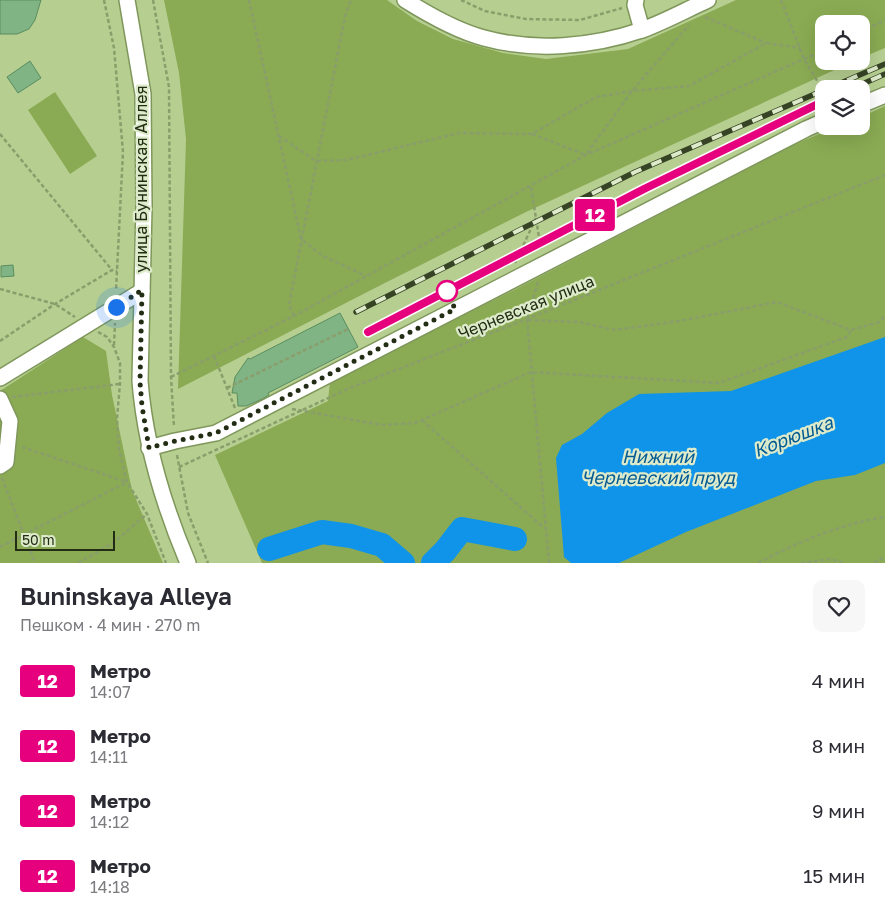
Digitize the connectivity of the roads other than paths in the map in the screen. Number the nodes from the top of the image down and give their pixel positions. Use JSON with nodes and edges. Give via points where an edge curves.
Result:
{"nodes":[{"id":1,"x":127,"y":0,"type":"edge"},
{"id":2,"x":405,"y":0,"type":"edge"},
{"id":3,"x":708,"y":0,"type":"edge"},
{"id":4,"x":636,"y":3,"type":"edge"},
{"id":5,"x":642,"y":30,"type":"junction"},
{"id":6,"x":885,"y":95,"type":"edge"},
{"id":7,"x":870,"y":101,"type":"edge"},
{"id":8,"x":815,"y":124,"type":"edge"},
{"id":9,"x":142,"y":290,"type":"junction"},
{"id":10,"x":0,"y":378,"type":"edge"},
{"id":11,"x":5,"y":398,"type":"edge"},
{"id":12,"x":149,"y":448,"type":"junction"},
{"id":13,"x":0,"y":466,"type":"edge"},
{"id":14,"x":188,"y":563,"type":"edge"}],
"edges":[{"from":1,"to":9,"type":"street","name":"улица Бунинская Аллея","via":[[143,94]]},
{"from":2,"to":5,"type":"street","via":[[442,22],[484,38],[522,44],[556,47]]},
{"from":3,"to":5,"type":"street"},
{"from":4,"to":5,"type":"street"},
{"from":6,"to":7,"type":"street"},
{"from":8,"to":12,"type":"street","via":[[216,433]]},
{"from":9,"to":10,"type":"street"},
{"from":9,"to":12,"type":"street","name":"улица Бунинская Аллея","via":[[140,382]]},
{"from":11,"to":13,"type":"street","via":[[10,420],[6,462]]},
{"from":12,"to":14,"type":"street","name":"улица Бунинская Аллея","via":[[170,520]]}]}
